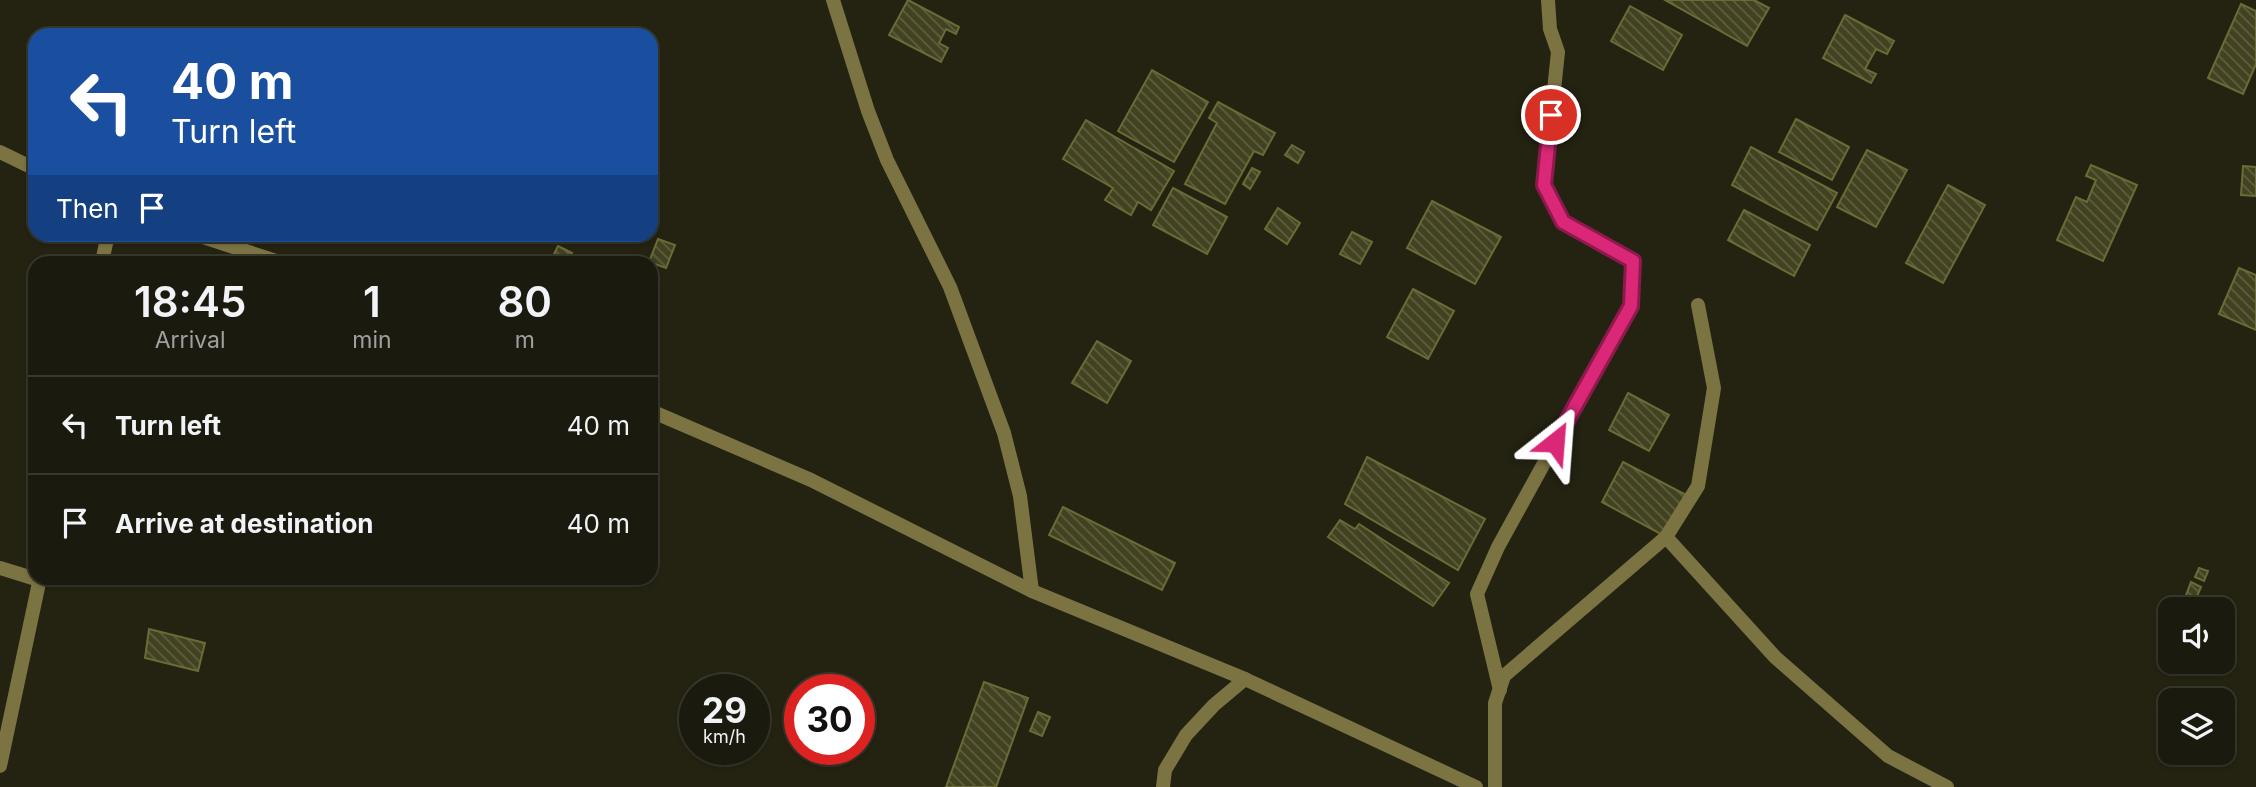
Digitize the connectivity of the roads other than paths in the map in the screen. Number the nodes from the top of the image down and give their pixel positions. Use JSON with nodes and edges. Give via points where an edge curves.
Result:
{"nodes":[{"id":1,"x":833,"y":0,"type":"edge"},
{"id":2,"x":1548,"y":0,"type":"edge"},
{"id":3,"x":0,"y":152,"type":"edge"},
{"id":4,"x":28,"y":166,"type":"edge"},
{"id":5,"x":218,"y":242,"type":"edge"},
{"id":6,"x":261,"y":256,"type":"edge"},
{"id":7,"x":1698,"y":305,"type":"dead end"},
{"id":8,"x":658,"y":414,"type":"edge"},
{"id":9,"x":1666,"y":537,"type":"junction"},
{"id":10,"x":0,"y":568,"type":"edge"},
{"id":11,"x":28,"y":576,"type":"edge"},
{"id":12,"x":39,"y":585,"type":"edge"},
{"id":13,"x":1031,"y":592,"type":"junction"},
{"id":14,"x":1245,"y":679,"type":"junction"},
{"id":15,"x":1500,"y":690,"type":"junction"},
{"id":16,"x":0,"y":766,"type":"edge"},
{"id":17,"x":1163,"y":787,"type":"edge"},
{"id":18,"x":1476,"y":787,"type":"edge"},
{"id":19,"x":1495,"y":787,"type":"edge"},
{"id":20,"x":1947,"y":787,"type":"edge"}],
"edges":[{"from":1,"to":13,"type":"street","via":[[887,160],[950,286],[1004,433],[1020,496]]},
{"from":2,"to":15,"type":"street","via":[[1550,29],[1558,52],[1544,185],[1563,222],[1633,261],[1631,306],[1498,547],[1477,594]]},
{"from":3,"to":4,"type":"street"},
{"from":5,"to":6,"type":"street"},
{"from":7,"to":9,"type":"street","via":[[1714,388],[1698,485]]},
{"from":8,"to":13,"type":"street","via":[[811,480]]},
{"from":9,"to":15,"type":"street","via":[[1504,677]]},
{"from":9,"to":20,"type":"street","via":[[1786,666],[1888,755]]},
{"from":10,"to":11,"type":"street"},
{"from":12,"to":16,"type":"street"},
{"from":13,"to":14,"type":"street"},
{"from":14,"to":17,"type":"street","via":[[1186,735],[1165,770]]},
{"from":14,"to":18,"type":"street"},
{"from":15,"to":19,"type":"street","via":[[1495,704]]}]}
